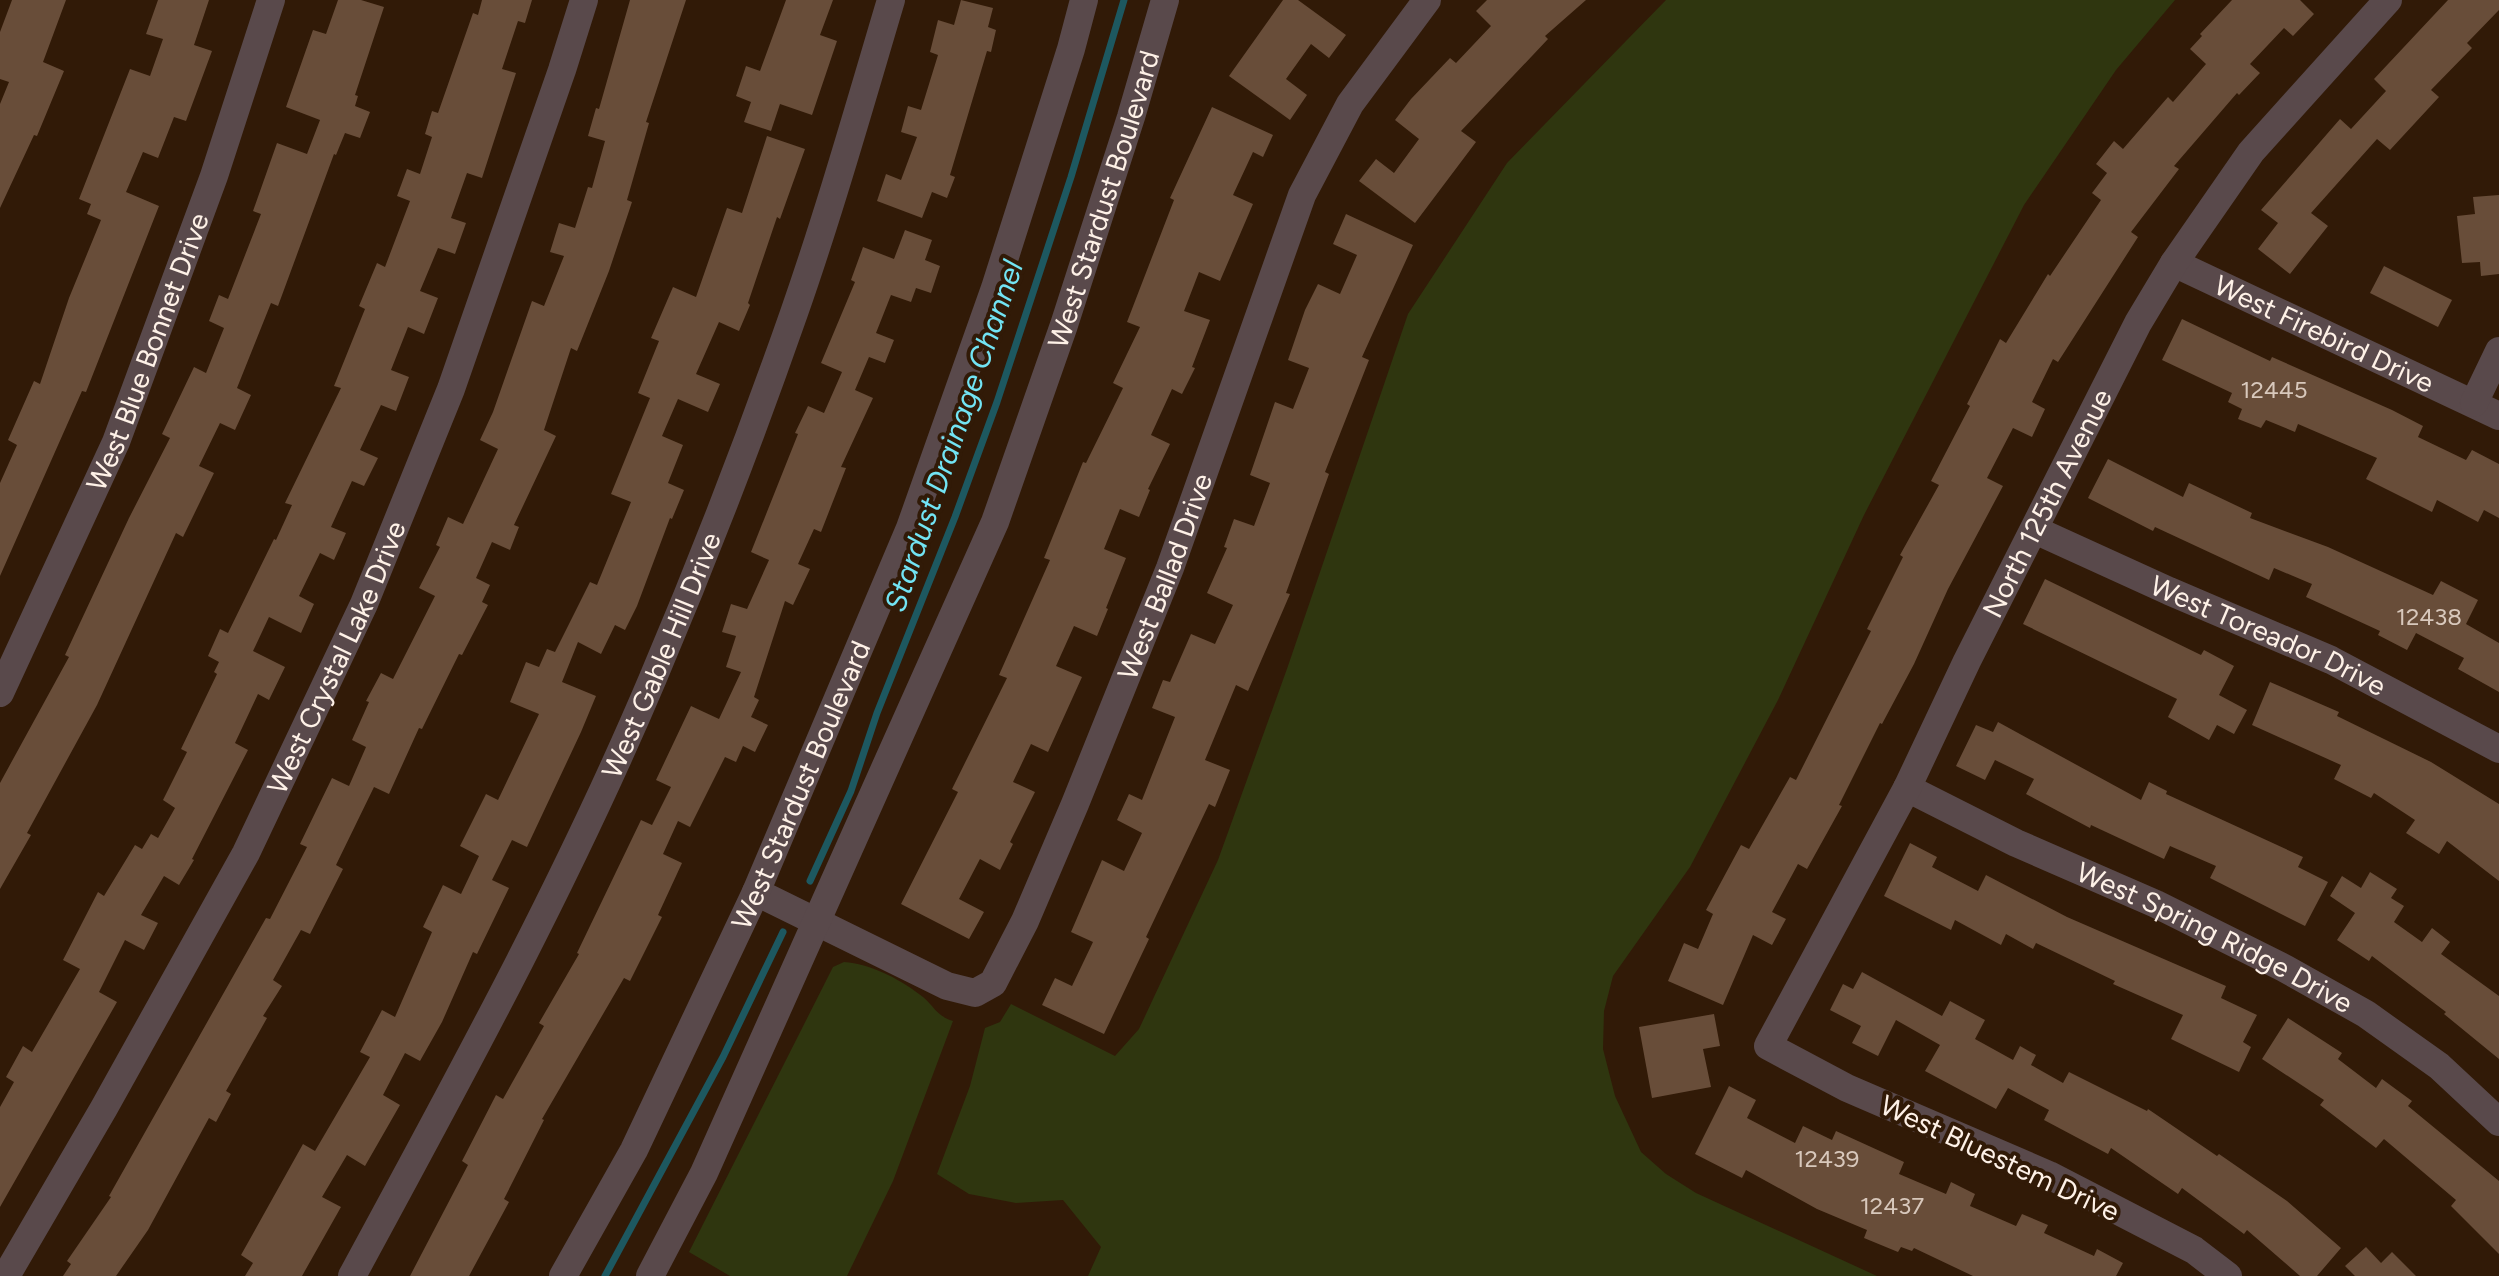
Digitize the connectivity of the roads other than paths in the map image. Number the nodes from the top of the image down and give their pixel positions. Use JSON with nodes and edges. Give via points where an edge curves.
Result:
{"nodes":[{"id":1,"x":271,"y":0,"type":"edge"},
{"id":2,"x":584,"y":0,"type":"edge"},
{"id":3,"x":891,"y":0,"type":"edge"},
{"id":4,"x":1084,"y":0,"type":"edge"},
{"id":5,"x":1165,"y":0,"type":"edge"},
{"id":6,"x":1427,"y":0,"type":"edge"},
{"id":7,"x":2388,"y":0,"type":"edge"},
{"id":8,"x":2174,"y":263,"type":"junction"},
{"id":9,"x":2499,"y":351,"type":"edge"},
{"id":10,"x":2487,"y":410,"type":"edge"},
{"id":11,"x":2035,"y":530,"type":"junction"},
{"id":12,"x":0,"y":693,"type":"edge"},
{"id":13,"x":2499,"y":749,"type":"edge"},
{"id":14,"x":1907,"y":788,"type":"junction"},
{"id":15,"x":756,"y":892,"type":"junction"},
{"id":16,"x":816,"y":922,"type":"junction"},
{"id":17,"x":1768,"y":1046,"type":"joint"},
{"id":18,"x":2499,"y":1122,"type":"edge"},
{"id":19,"x":6,"y":1276,"type":"edge"},
{"id":20,"x":352,"y":1276,"type":"edge"},
{"id":21,"x":563,"y":1276,"type":"edge"},
{"id":22,"x":650,"y":1276,"type":"edge"},
{"id":23,"x":2228,"y":1276,"type":"edge"}],
"edges":[{"from":1,"to":12,"type":"street","name":"West Blue Bonnet Drive","via":[[214,176],[116,442]]},
{"from":2,"to":19,"type":"street","name":"West Crystal Lake Drive","via":[[451,389],[364,604],[246,853]]},
{"from":3,"to":20,"type":"street","name":"West Gable Hill Drive","via":[[795,309],[741,462],[652,680],[502,999]]},
{"from":4,"to":15,"type":"street","name":"West Stardust Boulevard","via":[[995,288],[910,528]]},
{"from":5,"to":16,"type":"street","name":"West Stardust Boulevard","via":[[1064,325],[995,522]]},
{"from":6,"to":16,"type":"street","name":"West Ballad Drive","via":[[1350,104],[1302,195],[1170,568],[1025,921],[993,983],[975,993],[947,986]]},
{"from":7,"to":8,"type":"street","name":"North 125th Avenue","via":[[2251,152]]},
{"from":8,"to":10,"type":"street","name":"West Firebird Drive"},
{"from":8,"to":11,"type":"street","name":"North 125th Avenue","via":[[2138,323]]},
{"from":9,"to":10,"type":"street","name":"West Firebird Drive"},
{"from":11,"to":13,"type":"street","name":"West Toreador Drive","via":[[2331,660]]},
{"from":11,"to":14,"type":"street","name":"North 125th Avenue"},
{"from":14,"to":17,"type":"street","name":"North 125th Avenue"},
{"from":14,"to":18,"type":"street","name":"West Spring Ridge Drive","via":[[2170,911],[2353,1006],[2439,1066]]},
{"from":15,"to":16,"type":"street","name":"West Ballad Drive"},
{"from":15,"to":21,"type":"street","name":"West Stardust Boulevard","via":[[634,1150]]},
{"from":16,"to":22,"type":"street","name":"West Stardust Boulevard","via":[[704,1173]]},
{"from":17,"to":23,"type":"street","name":"West Bluestem Drive","via":[[1847,1088],[2049,1175],[2194,1250]]}]}
